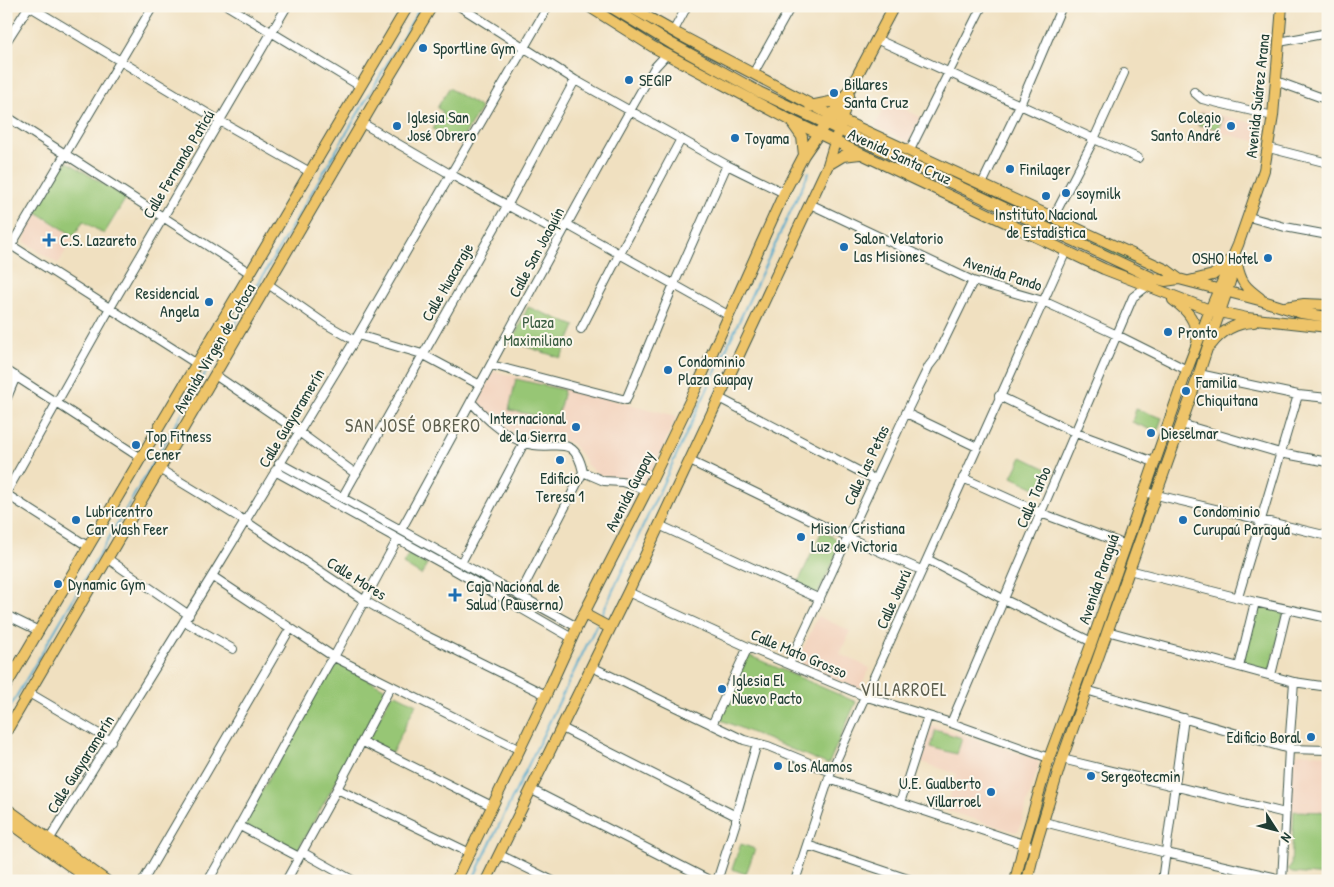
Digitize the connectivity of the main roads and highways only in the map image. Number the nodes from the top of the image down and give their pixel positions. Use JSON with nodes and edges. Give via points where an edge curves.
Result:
{"nodes":[{"id":1,"x":408,"y":6,"type":"edge"},
{"id":2,"x":432,"y":6,"type":"edge"},
{"id":3,"x":588,"y":6,"type":"edge"},
{"id":4,"x":609,"y":6,"type":"edge"},
{"id":5,"x":894,"y":6,"type":"edge"},
{"id":6,"x":1282,"y":6,"type":"edge"},
{"id":7,"x":632,"y":9,"type":"edge"},
{"id":8,"x":691,"y":54,"type":"junction"},
{"id":9,"x":847,"y":97,"type":"junction"},
{"id":10,"x":812,"y":106,"type":"junction"},
{"id":11,"x":796,"y":110,"type":"junction"},
{"id":12,"x":790,"y":120,"type":"junction"},
{"id":13,"x":834,"y":124,"type":"junction"},
{"id":14,"x":864,"y":130,"type":"junction"},
{"id":15,"x":833,"y":141,"type":"junction"},
{"id":16,"x":847,"y":147,"type":"junction"},
{"id":17,"x":861,"y":154,"type":"junction"},
{"id":18,"x":804,"y":155,"type":"junction"},
{"id":19,"x":828,"y":165,"type":"junction"},
{"id":20,"x":1019,"y":202,"type":"junction"},
{"id":21,"x":1062,"y":236,"type":"junction"},
{"id":22,"x":1238,"y":245,"type":"junction"},
{"id":23,"x":1236,"y":261,"type":"junction"},
{"id":24,"x":1184,"y":281,"type":"junction"},
{"id":25,"x":1162,"y":292,"type":"junction"},
{"id":26,"x":1220,"y":301,"type":"junction"},
{"id":27,"x":1263,"y":301,"type":"junction"},
{"id":28,"x":1328,"y":306,"type":"edge"},
{"id":29,"x":1284,"y":307,"type":"junction"},
{"id":30,"x":1328,"y":318,"type":"edge"},
{"id":31,"x":1272,"y":321,"type":"junction"},
{"id":32,"x":1328,"y":327,"type":"edge"},
{"id":33,"x":218,"y":331,"type":"junction"},
{"id":34,"x":232,"y":339,"type":"junction"},
{"id":35,"x":1201,"y":349,"type":"junction"},
{"id":36,"x":584,"y":614,"type":"junction"},
{"id":37,"x":607,"y":626,"type":"junction"},
{"id":38,"x":6,"y":686,"type":"edge"},
{"id":39,"x":6,"y":732,"type":"edge"},
{"id":40,"x":6,"y":808,"type":"edge"},
{"id":41,"x":6,"y":819,"type":"edge"},
{"id":42,"x":49,"y":840,"type":"junction"},
{"id":43,"x":77,"y":877,"type":"edge"},
{"id":44,"x":90,"y":881,"type":"edge"},
{"id":45,"x":99,"y":881,"type":"edge"},
{"id":46,"x":107,"y":881,"type":"edge"},
{"id":47,"x":456,"y":881,"type":"edge"},
{"id":48,"x":486,"y":881,"type":"edge"},
{"id":49,"x":1015,"y":881,"type":"edge"},
{"id":50,"x":1027,"y":881,"type":"edge"}],
"edges":[{"from":1,"to":33,"type":"main road","name":"Avenida Virgen de Cotoca"},
{"from":2,"to":34,"type":"main road","name":"Avenida Virgen de Cotoca","via":[[268,284]]},
{"from":3,"to":12,"type":"main road","name":"Avenida Santa Cruz","via":[[653,47]]},
{"from":4,"to":8,"type":"main road","name":"Avenida Santa Cruz"},
{"from":5,"to":9,"type":"main road","name":"Avenida Guapay"},
{"from":6,"to":22,"type":"main road","name":"Avenida Suárez Arana","via":[[1269,148]]},
{"from":7,"to":8,"type":"main road"},
{"from":7,"to":10,"type":"main road","name":"Avenida Santa Cruz"},
{"from":8,"to":11,"type":"main road","name":"Avenida Santa Cruz"},
{"from":9,"to":10,"type":"main road"},
{"from":9,"to":13,"type":"main road","name":"Avenida Guapay"},
{"from":9,"to":14,"type":"main road","via":[[852,116]]},
{"from":10,"to":11,"type":"main road"},
{"from":10,"to":13,"type":"main road","name":"Avenida Santa Cruz"},
{"from":11,"to":13,"type":"main road","name":"Avenida Santa Cruz"},
{"from":12,"to":13,"type":"main road","name":"Avenida Santa Cruz"},
{"from":12,"to":18,"type":"main road","via":[[802,137]]},
{"from":13,"to":14,"type":"main road","name":"Avenida Santa Cruz"},
{"from":13,"to":15,"type":"main road"},
{"from":13,"to":15,"type":"main road","name":"Avenida Santa Cruz"},
{"from":13,"to":16,"type":"main road"},
{"from":13,"to":18,"type":"main road","name":"Avenida Guapay"},
{"from":13,"to":21,"type":"main road","name":"Avenida Santa Cruz"},
{"from":14,"to":20,"type":"main road","name":"Avenida Santa Cruz"},
{"from":15,"to":16,"type":"main road","name":"Avenida Santa Cruz"},
{"from":15,"to":19,"type":"main road"},
{"from":16,"to":17,"type":"main road","name":"Avenida Santa Cruz"},
{"from":17,"to":19,"type":"main road","via":[[843,156]]},
{"from":17,"to":25,"type":"main road","name":"Avenida Santa Cruz","via":[[1066,252]]},
{"from":18,"to":36,"type":"main road","name":"Avenida Guapay","via":[[699,382]]},
{"from":19,"to":37,"type":"main road","via":[[628,592]]},
{"from":20,"to":21,"type":"main road"},
{"from":20,"to":24,"type":"main road","name":"Avenida Santa Cruz","via":[[1167,270]]},
{"from":21,"to":24,"type":"main road","name":"Avenida Santa Cruz","via":[[1153,278]]},
{"from":22,"to":23,"type":"main road","name":"Avenida Suárez Arana"},
{"from":22,"to":24,"type":"main road","via":[[1227,264],[1213,275]]},
{"from":22,"to":26,"type":"main road","name":"Avenida Suárez Arana"},
{"from":23,"to":26,"type":"main road","name":"Avenida Suárez Arana"},
{"from":23,"to":27,"type":"main road","via":[[1244,286]]},
{"from":24,"to":26,"type":"main road","name":"Avenida Santa Cruz","via":[[1207,288]]},
{"from":25,"to":26,"type":"main road","name":"Avenida Santa Cruz"},
{"from":25,"to":35,"type":"main road","via":[[1193,318]]},
{"from":26,"to":27,"type":"main road"},
{"from":26,"to":31,"type":"main road"},
{"from":26,"to":35,"type":"main road","name":"Avenida Paraguá"},
{"from":26,"to":35,"type":"main road","name":"Avenida Paraguá","via":[[1216,323]]},
{"from":27,"to":29,"type":"main road"},
{"from":28,"to":29,"type":"main road","via":[[1304,304]]},
{"from":29,"to":30,"type":"main road"},
{"from":31,"to":32,"type":"main road"},
{"from":31,"to":35,"type":"main road","via":[[1234,326]]},
{"from":33,"to":34,"type":"main road"},
{"from":33,"to":38,"type":"main road","name":"Avenida Virgen de Cotoca"},
{"from":34,"to":39,"type":"main road","name":"Avenida Virgen de Cotoca","via":[[161,470]]},
{"from":35,"to":49,"type":"main road","name":"Avenida Paraguá","via":[[1187,370],[1049,758]]},
{"from":35,"to":50,"type":"main road","name":"Avenida Paraguá","via":[[1199,374],[1062,759]]},
{"from":36,"to":37,"type":"main road"},
{"from":36,"to":47,"type":"main road","name":"Avenida Guapay"},
{"from":37,"to":48,"type":"main road","via":[[592,666]]},
{"from":40,"to":42,"type":"main road"},
{"from":41,"to":42,"type":"main road","via":[[44,842]]},
{"from":41,"to":43,"type":"main road"},
{"from":42,"to":46,"type":"main road"},
{"from":43,"to":44,"type":"main road"},
{"from":43,"to":45,"type":"main road","via":[[84,871]]}]}
